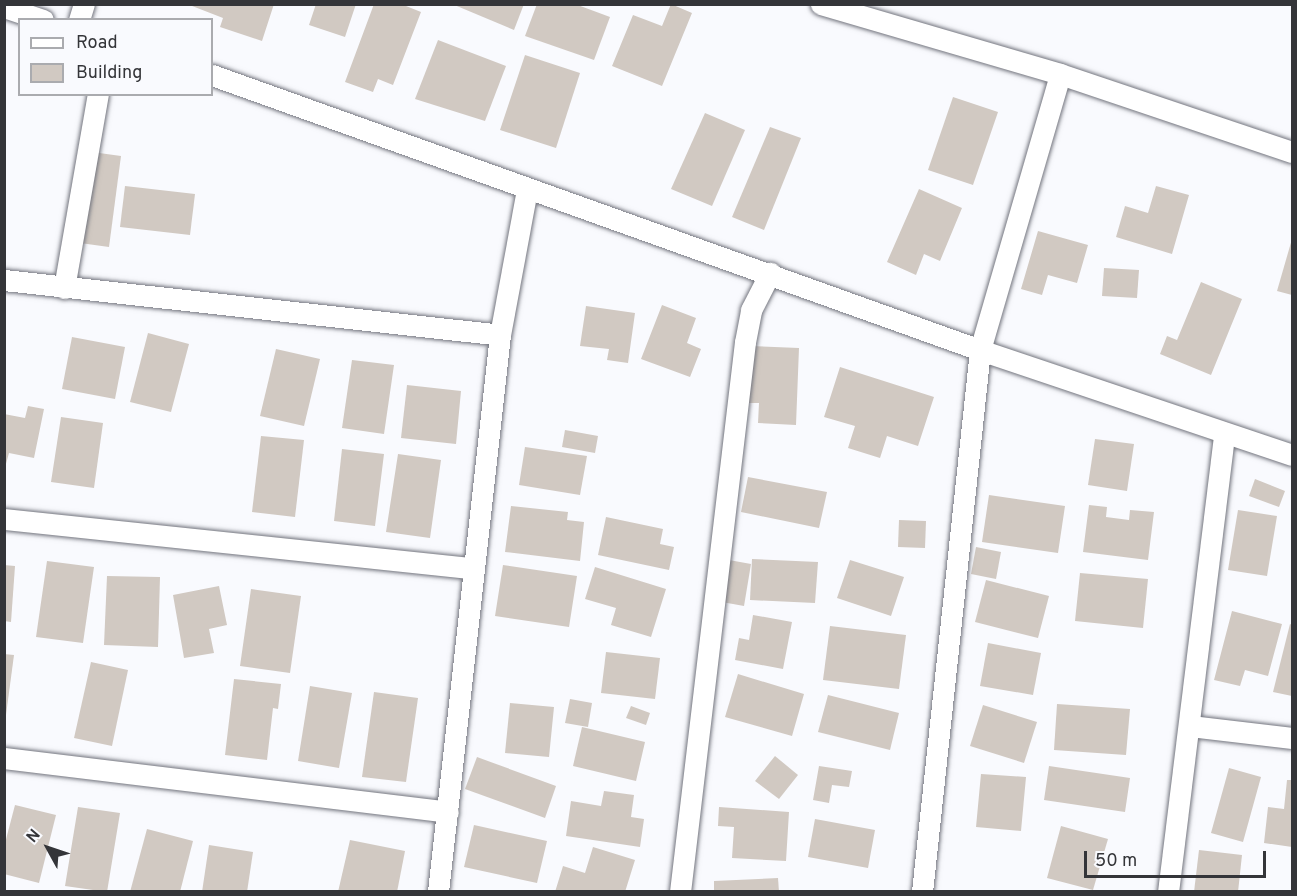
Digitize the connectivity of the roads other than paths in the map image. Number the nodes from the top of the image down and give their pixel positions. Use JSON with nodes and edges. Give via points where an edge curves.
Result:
{"nodes":[{"id":1,"x":821,"y":4,"type":"edge"},
{"id":2,"x":4,"y":7,"type":"edge"},
{"id":3,"x":37,"y":18,"type":"edge"},
{"id":4,"x":1060,"y":74,"type":"junction"},
{"id":5,"x":213,"y":75,"type":"edge"},
{"id":6,"x":98,"y":96,"type":"edge"},
{"id":7,"x":1293,"y":152,"type":"edge"},
{"id":8,"x":527,"y":189,"type":"junction"},
{"id":9,"x":770,"y":273,"type":"junction"},
{"id":10,"x":4,"y":280,"type":"edge"},
{"id":11,"x":64,"y":288,"type":"junction"},
{"id":12,"x":500,"y":335,"type":"junction"},
{"id":13,"x":980,"y":350,"type":"junction"},
{"id":14,"x":1224,"y":433,"type":"junction"},
{"id":15,"x":1293,"y":455,"type":"edge"},
{"id":16,"x":4,"y":519,"type":"edge"},
{"id":17,"x":473,"y":568,"type":"junction"},
{"id":18,"x":1190,"y":726,"type":"junction"},
{"id":19,"x":1293,"y":738,"type":"edge"},
{"id":20,"x":4,"y":758,"type":"edge"},
{"id":21,"x":448,"y":812,"type":"junction"},
{"id":22,"x":438,"y":891,"type":"edge"},
{"id":23,"x":680,"y":891,"type":"edge"},
{"id":24,"x":922,"y":891,"type":"edge"},
{"id":25,"x":1168,"y":891,"type":"edge"}],
"edges":[{"from":1,"to":4,"type":"street"},
{"from":2,"to":3,"type":"street"},
{"from":4,"to":7,"type":"street"},
{"from":4,"to":13,"type":"street"},
{"from":5,"to":8,"type":"street"},
{"from":6,"to":11,"type":"street"},
{"from":8,"to":9,"type":"street"},
{"from":8,"to":12,"type":"street"},
{"from":9,"to":13,"type":"street"},
{"from":9,"to":23,"type":"street","via":[[751,310],[745,342]]},
{"from":10,"to":11,"type":"street"},
{"from":11,"to":12,"type":"street"},
{"from":12,"to":17,"type":"street"},
{"from":13,"to":14,"type":"street"},
{"from":13,"to":24,"type":"street"},
{"from":14,"to":15,"type":"street"},
{"from":14,"to":18,"type":"street"},
{"from":16,"to":17,"type":"street"},
{"from":17,"to":21,"type":"street"},
{"from":18,"to":19,"type":"street"},
{"from":18,"to":25,"type":"street"},
{"from":20,"to":21,"type":"street"},
{"from":21,"to":22,"type":"street"}]}
